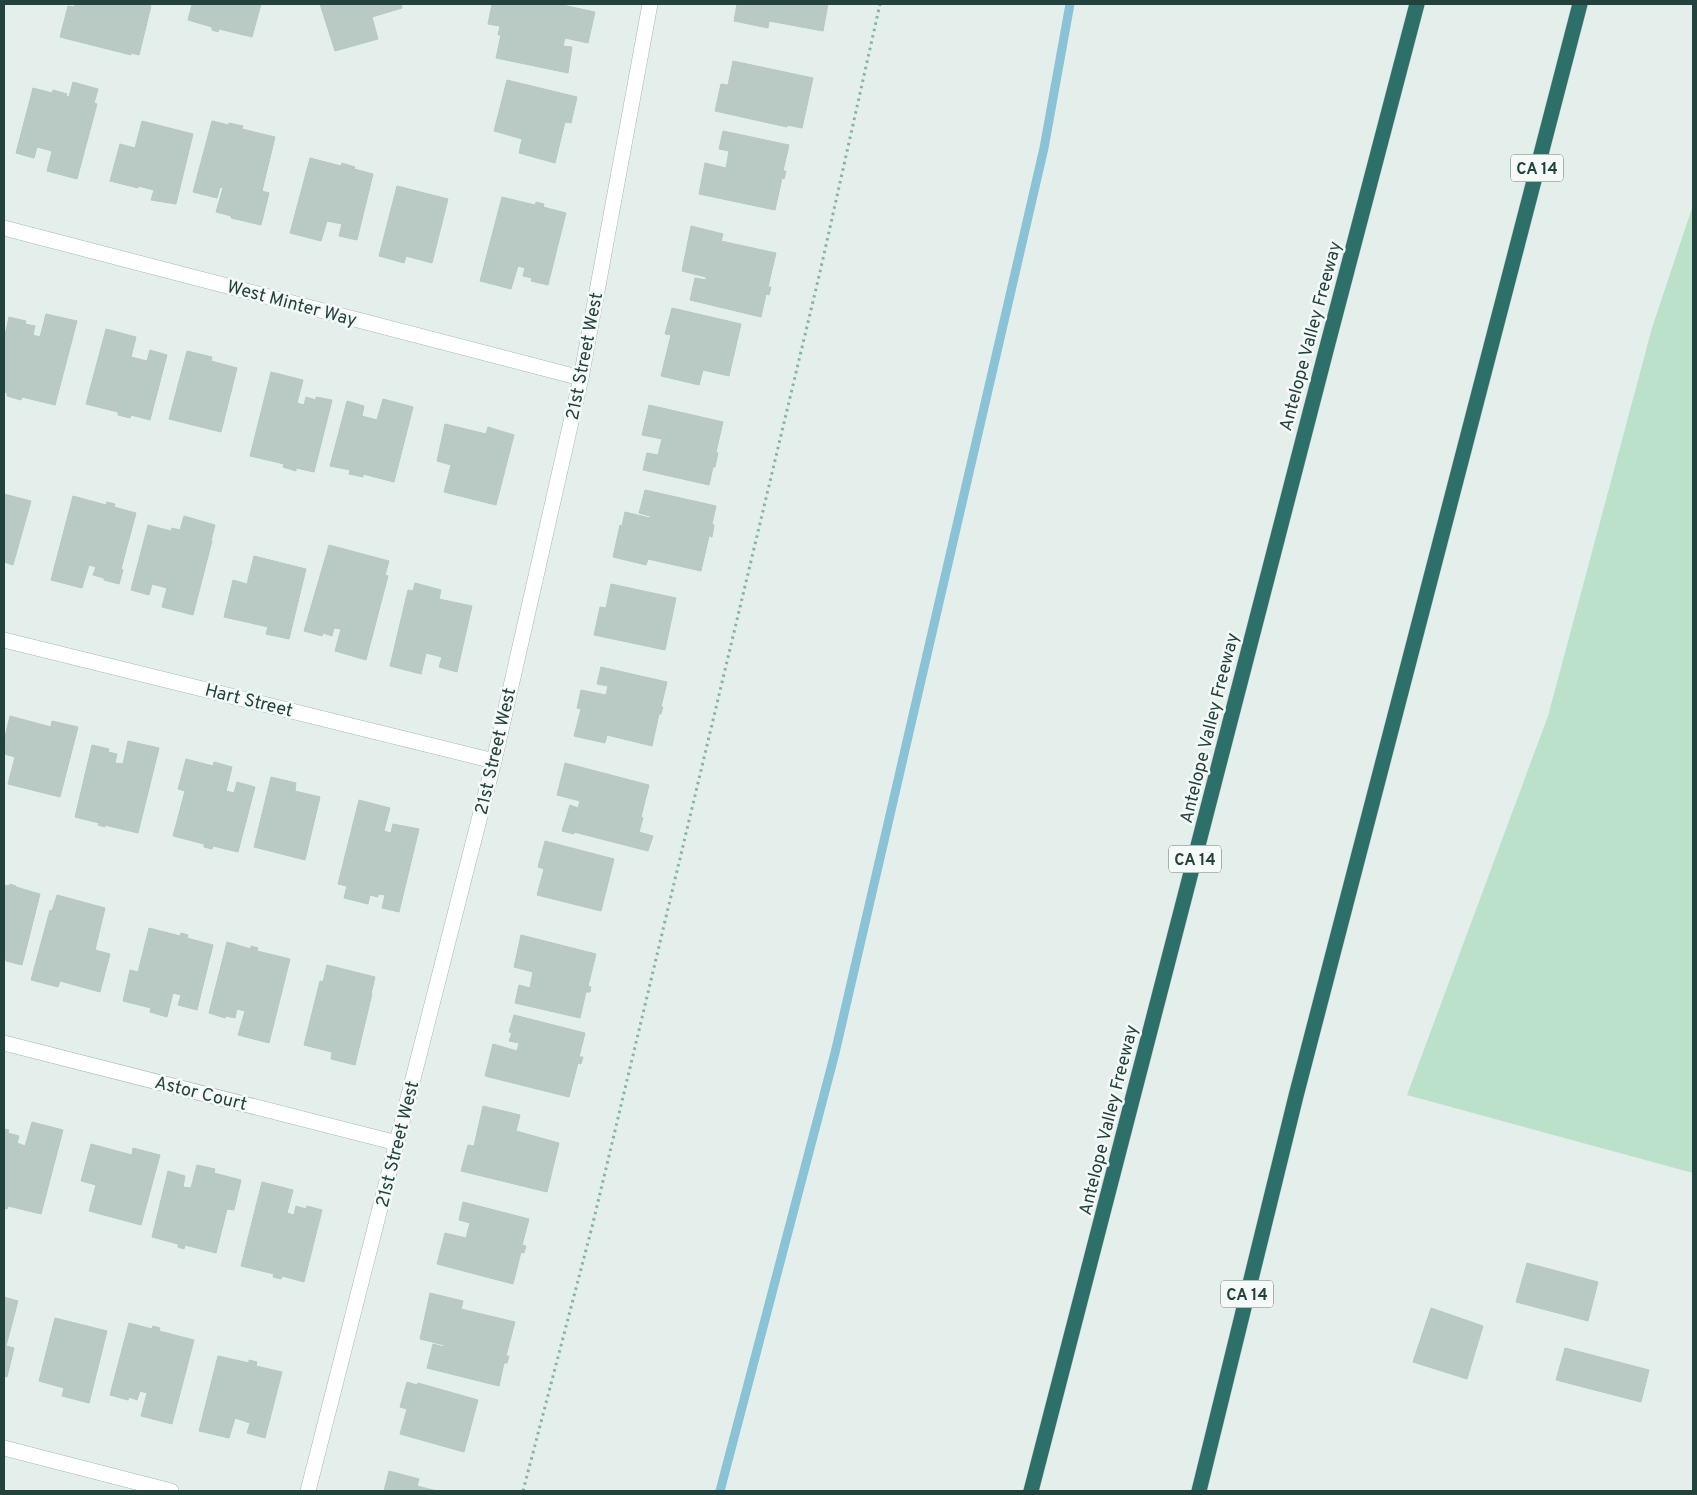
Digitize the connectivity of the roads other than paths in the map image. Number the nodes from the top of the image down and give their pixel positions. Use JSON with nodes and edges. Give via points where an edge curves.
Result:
{"nodes":[{"id":1,"x":650,"y":4,"type":"edge"},
{"id":2,"x":1580,"y":4,"type":"edge"},
{"id":3,"x":1413,"y":8,"type":"edge"},
{"id":4,"x":4,"y":228,"type":"edge"},
{"id":5,"x":580,"y":378,"type":"junction"},
{"id":6,"x":4,"y":640,"type":"edge"},
{"id":7,"x":494,"y":761,"type":"junction"},
{"id":8,"x":4,"y":1043,"type":"edge"},
{"id":9,"x":397,"y":1143,"type":"junction"},
{"id":10,"x":4,"y":1448,"type":"edge"},
{"id":11,"x":171,"y":1491,"type":"edge"},
{"id":12,"x":308,"y":1491,"type":"edge"},
{"id":13,"x":1031,"y":1491,"type":"edge"},
{"id":14,"x":1199,"y":1491,"type":"edge"}],
"edges":[{"from":1,"to":5,"type":"street","name":"21st Street West"},
{"from":2,"to":14,"type":"highway","number":"CA 14","via":[[1296,1096]]},
{"from":3,"to":13,"type":"highway","name":"Antelope Valley Freeway","number":"CA 14"},
{"from":4,"to":5,"type":"street","name":"West Minter Way"},
{"from":5,"to":7,"type":"street","name":"21st Street West"},
{"from":6,"to":7,"type":"street","name":"Hart Street"},
{"from":7,"to":9,"type":"street","name":"21st Street West"},
{"from":8,"to":9,"type":"street","name":"Astor Court"},
{"from":9,"to":12,"type":"street","name":"21st Street West"},
{"from":10,"to":11,"type":"street"}]}
